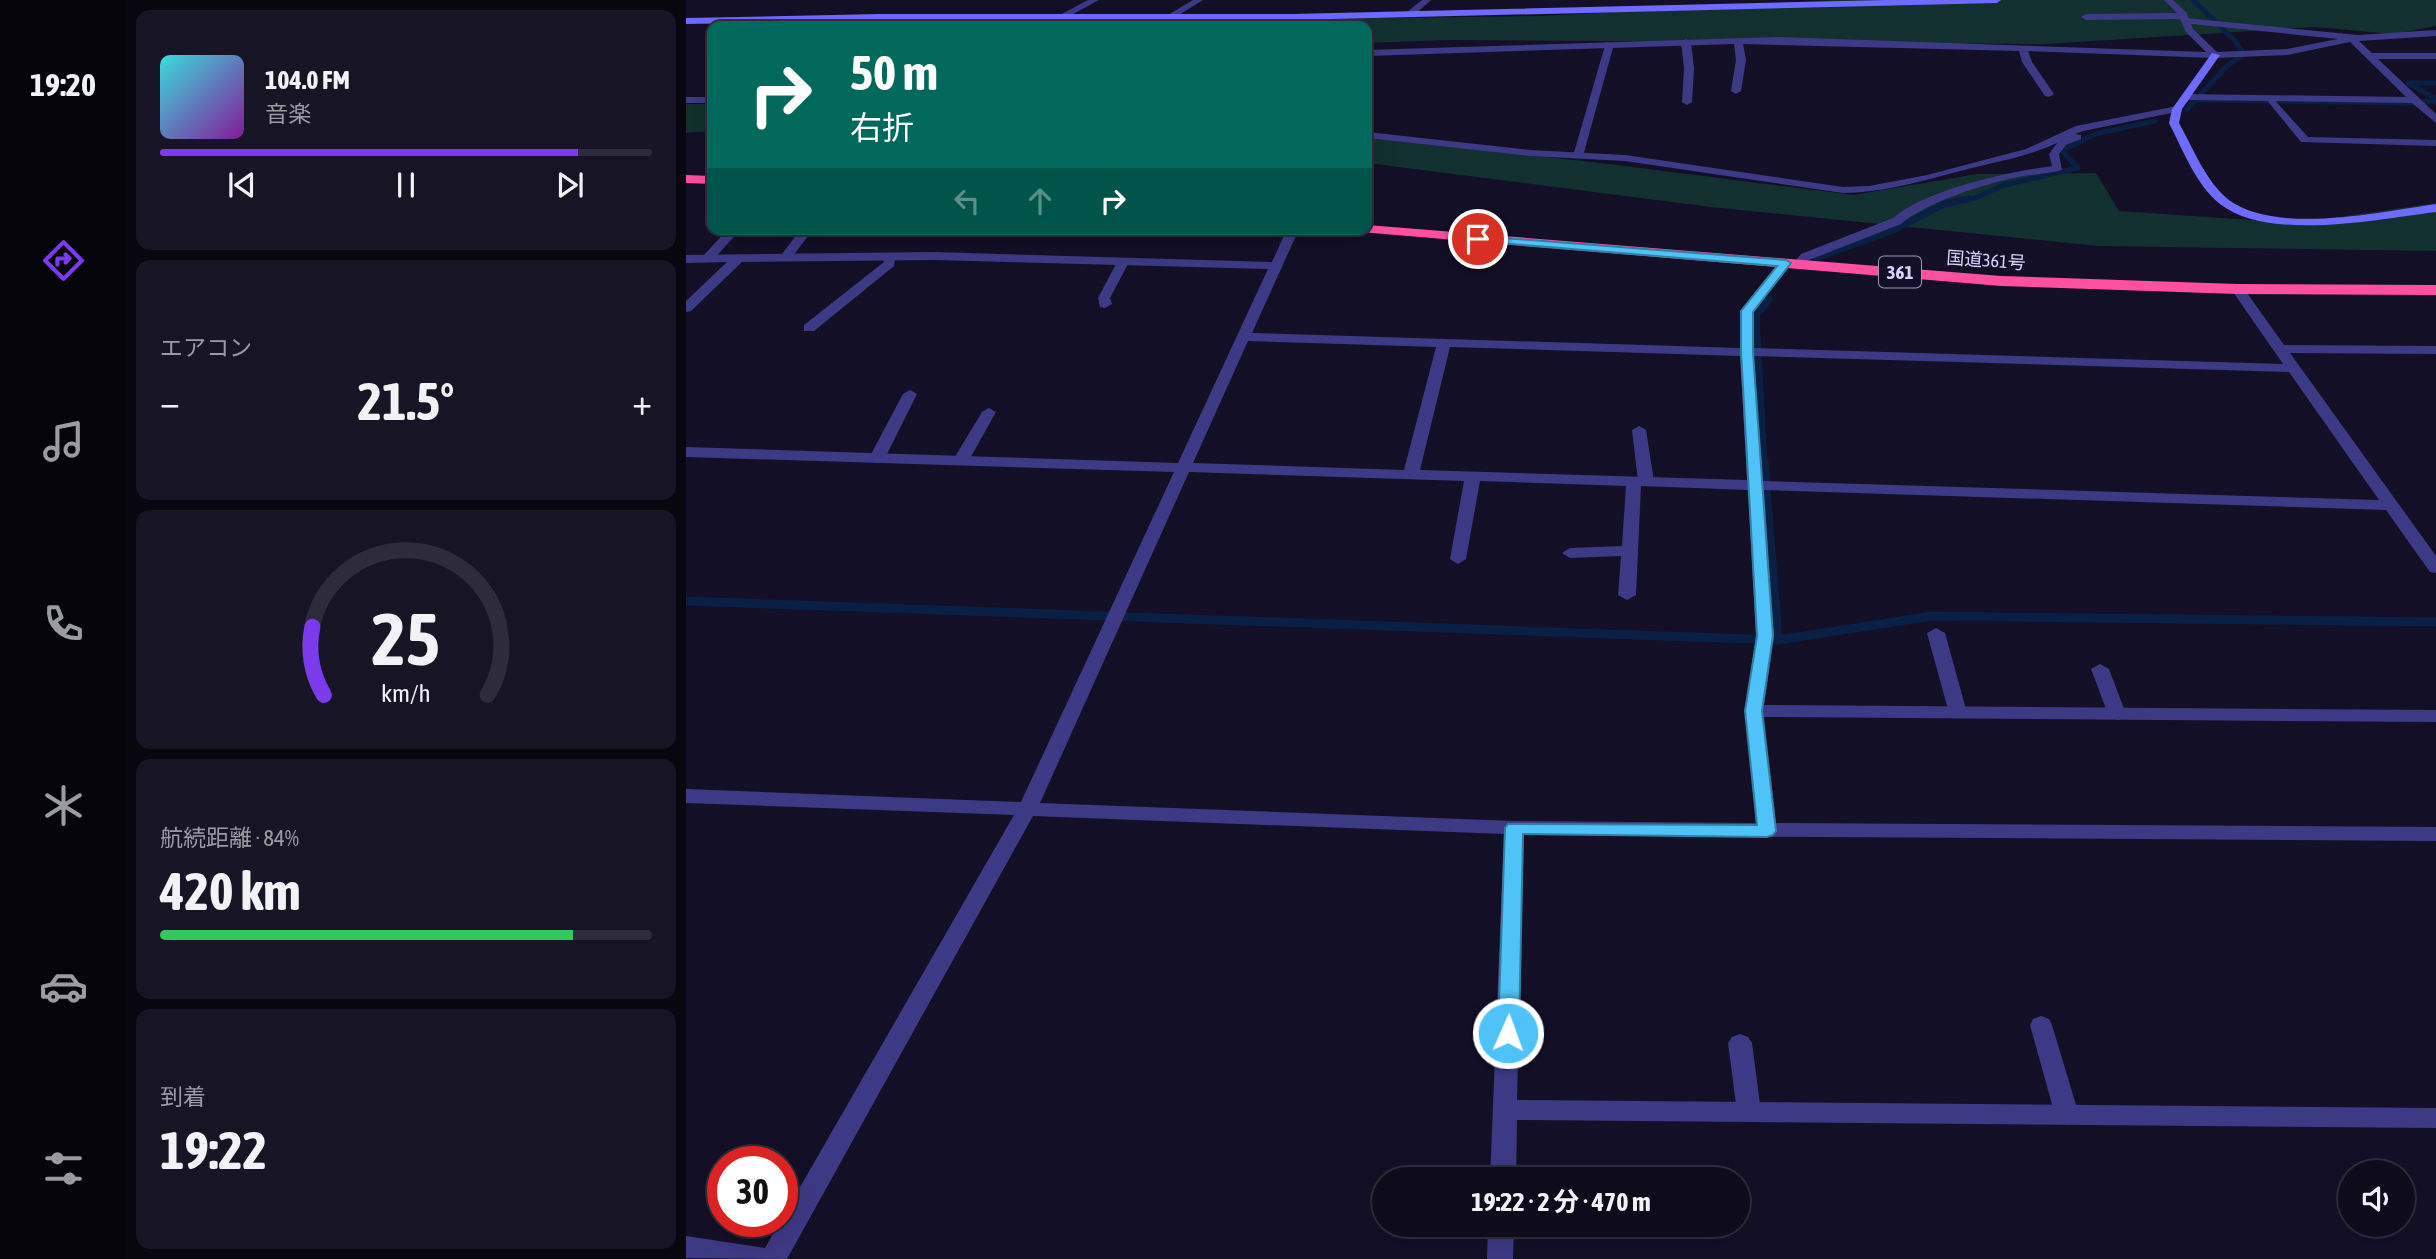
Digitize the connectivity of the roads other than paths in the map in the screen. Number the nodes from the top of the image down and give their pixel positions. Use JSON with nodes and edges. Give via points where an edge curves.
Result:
{"nodes":[{"id":1,"x":1094,"y":0,"type":"edge"},
{"id":2,"x":1199,"y":0,"type":"edge"},
{"id":3,"x":1427,"y":0,"type":"edge"},
{"id":4,"x":1698,"y":0,"type":"edge"},
{"id":5,"x":1997,"y":0,"type":"edge"},
{"id":6,"x":2168,"y":0,"type":"edge"},
{"id":7,"x":1689,"y":8,"type":"junction"},
{"id":8,"x":1410,"y":13,"type":"junction"},
{"id":9,"x":1061,"y":17,"type":"junction"},
{"id":10,"x":2086,"y":17,"type":"dead end"},
{"id":11,"x":1168,"y":18,"type":"junction"},
{"id":12,"x":2185,"y":19,"type":"junction"},
{"id":13,"x":687,"y":21,"type":"edge"},
{"id":14,"x":707,"y":23,"type":"edge"},
{"id":15,"x":2427,"y":23,"type":"dead end"},
{"id":16,"x":2436,"y":33,"type":"edge"},
{"id":17,"x":2355,"y":39,"type":"junction"},
{"id":18,"x":1737,"y":41,"type":"junction"},
{"id":19,"x":1686,"y":42,"type":"junction"},
{"id":20,"x":1609,"y":44,"type":"junction"},
{"id":21,"x":2022,"y":47,"type":"junction"},
{"id":22,"x":1372,"y":53,"type":"edge"},
{"id":23,"x":2216,"y":55,"type":"junction"},
{"id":24,"x":2371,"y":56,"type":"junction"},
{"id":25,"x":2436,"y":56,"type":"edge"},
{"id":26,"x":1735,"y":91,"type":"dead end"},
{"id":27,"x":2049,"y":94,"type":"dead end"},
{"id":28,"x":2186,"y":97,"type":"junction"},
{"id":29,"x":2270,"y":98,"type":"junction"},
{"id":30,"x":686,"y":100,"type":"edge"},
{"id":31,"x":707,"y":100,"type":"edge"},
{"id":32,"x":2418,"y":100,"type":"junction"},
{"id":33,"x":1687,"y":102,"type":"dead end"},
{"id":34,"x":2178,"y":109,"type":"junction"},
{"id":35,"x":2435,"y":119,"type":"edge"},
{"id":36,"x":1372,"y":135,"type":"edge"},
{"id":37,"x":2436,"y":144,"type":"edge"},
{"id":38,"x":1578,"y":156,"type":"junction"},
{"id":39,"x":686,"y":179,"type":"edge"},
{"id":40,"x":707,"y":179,"type":"edge"},
{"id":41,"x":2436,"y":208,"type":"edge"},
{"id":42,"x":1372,"y":229,"type":"edge"},
{"id":43,"x":729,"y":235,"type":"edge"},
{"id":44,"x":803,"y":235,"type":"edge"},
{"id":45,"x":1290,"y":235,"type":"edge"},
{"id":46,"x":889,"y":257,"type":"junction"},
{"id":47,"x":785,"y":258,"type":"junction"},
{"id":48,"x":686,"y":259,"type":"edge"},
{"id":49,"x":707,"y":259,"type":"junction"},
{"id":50,"x":738,"y":259,"type":"junction"},
{"id":51,"x":1123,"y":262,"type":"junction"},
{"id":52,"x":1792,"y":264,"type":"junction"},
{"id":53,"x":1277,"y":266,"type":"junction"},
{"id":54,"x":2237,"y":289,"type":"junction"},
{"id":55,"x":2436,"y":290,"type":"edge"},
{"id":56,"x":1105,"y":304,"type":"dead end"},
{"id":57,"x":686,"y":308,"type":"edge"},
{"id":58,"x":809,"y":327,"type":"dead end"},
{"id":59,"x":1244,"y":337,"type":"junction"},
{"id":60,"x":1444,"y":343,"type":"junction"},
{"id":61,"x":2278,"y":349,"type":"junction"},
{"id":62,"x":2436,"y":350,"type":"edge"},
{"id":63,"x":1754,"y":352,"type":"junction"},
{"id":64,"x":2291,"y":368,"type":"junction"},
{"id":65,"x":910,"y":394,"type":"dead end"},
{"id":66,"x":989,"y":412,"type":"dead end"},
{"id":67,"x":1639,"y":430,"type":"dead end"},
{"id":68,"x":686,"y":452,"type":"edge"},
{"id":69,"x":877,"y":458,"type":"junction"},
{"id":70,"x":961,"y":460,"type":"junction"},
{"id":71,"x":1185,"y":467,"type":"junction"},
{"id":72,"x":1411,"y":474,"type":"junction"},
{"id":73,"x":1473,"y":475,"type":"junction"},
{"id":74,"x":1640,"y":481,"type":"junction"},
{"id":75,"x":1764,"y":485,"type":"junction"},
{"id":76,"x":2392,"y":505,"type":"junction"},
{"id":77,"x":1630,"y":551,"type":"junction"},
{"id":78,"x":1570,"y":553,"type":"dead end"},
{"id":79,"x":1458,"y":559,"type":"dead end"},
{"id":80,"x":2436,"y":568,"type":"edge"},
{"id":81,"x":1627,"y":595,"type":"dead end"},
{"id":82,"x":1936,"y":633,"type":"dead end"},
{"id":83,"x":2100,"y":669,"type":"dead end"},
{"id":84,"x":1754,"y":711,"type":"junction"},
{"id":85,"x":1958,"y":713,"type":"junction"},
{"id":86,"x":2117,"y":714,"type":"junction"},
{"id":87,"x":2436,"y":716,"type":"edge"},
{"id":88,"x":686,"y":796,"type":"edge"},
{"id":89,"x":1028,"y":808,"type":"junction"},
{"id":90,"x":1514,"y":828,"type":"junction"},
{"id":91,"x":1767,"y":831,"type":"junction"},
{"id":92,"x":2436,"y":834,"type":"edge"},
{"id":93,"x":2041,"y":1025,"type":"dead end"},
{"id":94,"x":1740,"y":1043,"type":"dead end"},
{"id":95,"x":1506,"y":1110,"type":"junction"},
{"id":96,"x":1749,"y":1112,"type":"junction"},
{"id":97,"x":2067,"y":1115,"type":"junction"},
{"id":98,"x":2436,"y":1118,"type":"edge"},
{"id":99,"x":1504,"y":1167,"type":"edge"},
{"id":100,"x":1501,"y":1237,"type":"edge"},
{"id":101,"x":686,"y":1247,"type":"edge"},
{"id":102,"x":763,"y":1259,"type":"edge"},
{"id":103,"x":773,"y":1259,"type":"edge"},
{"id":104,"x":1500,"y":1259,"type":"edge"}],
"edges":[{"from":1,"to":9,"type":"street"},
{"from":2,"to":11,"type":"street"},
{"from":3,"to":8,"type":"street"},
{"from":4,"to":7,"type":"street"},
{"from":5,"to":7,"type":"street"},
{"from":6,"to":12,"type":"street"},
{"from":7,"to":8,"type":"street"},
{"from":8,"to":11,"type":"street"},
{"from":9,"to":11,"type":"street"},
{"from":9,"to":13,"type":"street"},
{"from":10,"to":12,"type":"street"},
{"from":12,"to":17,"type":"street"},
{"from":12,"to":23,"type":"street","via":[[2189,30]]},
{"from":13,"to":14,"type":"street"},
{"from":15,"to":17,"type":"street","via":[[2369,31]]},
{"from":16,"to":17,"type":"street"},
{"from":17,"to":23,"type":"street","via":[[2287,52]]},
{"from":17,"to":24,"type":"street"},
{"from":18,"to":19,"type":"street"},
{"from":18,"to":21,"type":"street"},
{"from":18,"to":26,"type":"street","via":[[1743,63],[1736,74]]},
{"from":19,"to":20,"type":"street"},
{"from":19,"to":33,"type":"street"},
{"from":20,"to":22,"type":"street"},
{"from":20,"to":38,"type":"street"},
{"from":21,"to":23,"type":"street"},
{"from":21,"to":27,"type":"street"},
{"from":23,"to":28,"type":"street"},
{"from":24,"to":25,"type":"street"},
{"from":24,"to":32,"type":"street"},
{"from":28,"to":29,"type":"street"},
{"from":28,"to":34,"type":"street"},
{"from":29,"to":32,"type":"street"},
{"from":29,"to":37,"type":"street","via":[[2305,140]]},
{"from":30,"to":31,"type":"street"},
{"from":32,"to":35,"type":"street"},
{"from":34,"to":38,"type":"street","via":[[2080,128],[2030,151],[1868,189],[1843,190],[1625,158]]},
{"from":34,"to":41,"type":"street","via":[[2174,123],[2196,162],[2218,195],[2237,210],[2304,221]]},
{"from":34,"to":52,"type":"street","via":[[2062,143],[2054,154],[2058,168],[2015,174],[1931,201],[1897,221]]},
{"from":36,"to":38,"type":"street"},
{"from":39,"to":40,"type":"highway"},
{"from":42,"to":52,"type":"highway","name":"国道361号","number":"361"},
{"from":43,"to":49,"type":"street"},
{"from":44,"to":47,"type":"street"},
{"from":45,"to":53,"type":"street"},
{"from":46,"to":47,"type":"street"},
{"from":46,"to":51,"type":"street"},
{"from":46,"to":58,"type":"street","via":[[890,263]]},
{"from":47,"to":50,"type":"street"},
{"from":48,"to":49,"type":"street"},
{"from":49,"to":50,"type":"street"},
{"from":50,"to":57,"type":"street"},
{"from":51,"to":53,"type":"street"},
{"from":51,"to":56,"type":"street"},
{"from":52,"to":54,"type":"highway","name":"国道361号","number":"361","via":[[2001,281]]},
{"from":52,"to":63,"type":"street","via":[[1747,311]]},
{"from":53,"to":59,"type":"street"},
{"from":54,"to":55,"type":"highway","name":"国道361号","number":"361"},
{"from":54,"to":61,"type":"street"},
{"from":59,"to":60,"type":"street"},
{"from":59,"to":71,"type":"street"},
{"from":60,"to":63,"type":"street"},
{"from":60,"to":72,"type":"street"},
{"from":61,"to":62,"type":"street"},
{"from":61,"to":64,"type":"street"},
{"from":63,"to":64,"type":"street"},
{"from":63,"to":75,"type":"street"},
{"from":64,"to":76,"type":"street"},
{"from":65,"to":69,"type":"street"},
{"from":66,"to":70,"type":"street"},
{"from":67,"to":74,"type":"street"},
{"from":68,"to":69,"type":"street"},
{"from":69,"to":70,"type":"street"},
{"from":70,"to":71,"type":"street"},
{"from":71,"to":72,"type":"street"},
{"from":71,"to":89,"type":"street"},
{"from":72,"to":73,"type":"street"},
{"from":73,"to":74,"type":"street"},
{"from":73,"to":79,"type":"street"},
{"from":74,"to":75,"type":"street"},
{"from":74,"to":77,"type":"street"},
{"from":75,"to":76,"type":"street"},
{"from":75,"to":84,"type":"street","via":[[1765,640]]},
{"from":76,"to":80,"type":"street"},
{"from":77,"to":78,"type":"street"},
{"from":77,"to":81,"type":"street"},
{"from":82,"to":85,"type":"street"},
{"from":83,"to":86,"type":"street"},
{"from":84,"to":85,"type":"street"},
{"from":84,"to":91,"type":"street"},
{"from":85,"to":86,"type":"street"},
{"from":86,"to":87,"type":"street"},
{"from":88,"to":89,"type":"street"},
{"from":89,"to":90,"type":"street"},
{"from":89,"to":103,"type":"street"},
{"from":90,"to":91,"type":"street"},
{"from":90,"to":95,"type":"street"},
{"from":91,"to":92,"type":"street"},
{"from":93,"to":97,"type":"street"},
{"from":94,"to":96,"type":"street"},
{"from":95,"to":96,"type":"street"},
{"from":95,"to":99,"type":"street"},
{"from":96,"to":97,"type":"street"},
{"from":97,"to":98,"type":"street"},
{"from":100,"to":104,"type":"street"},
{"from":101,"to":102,"type":"street"}]}
